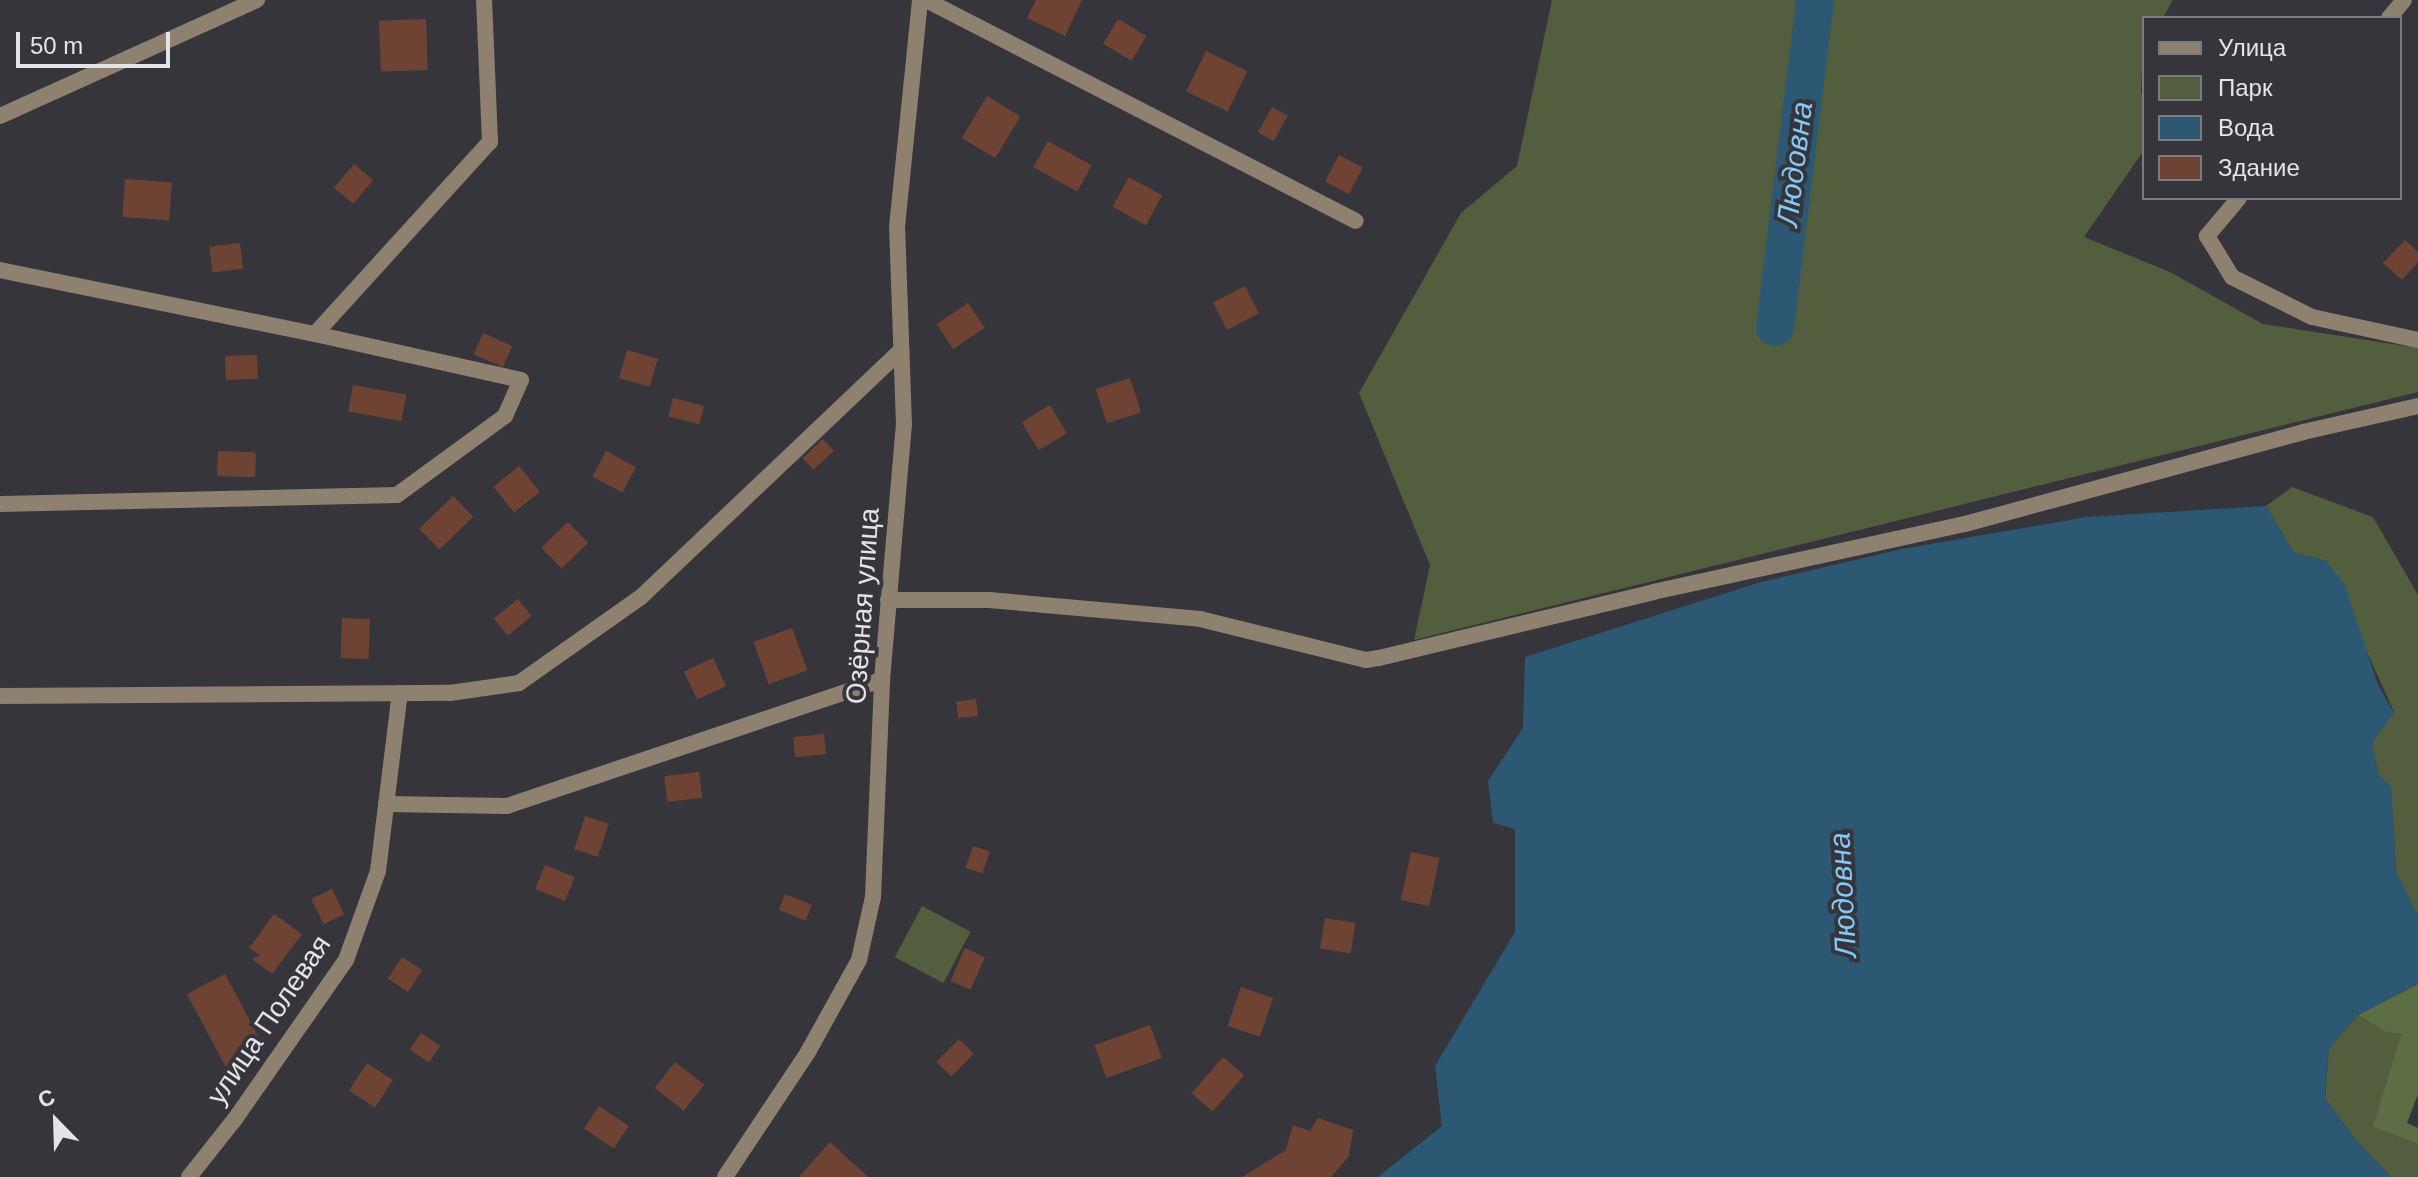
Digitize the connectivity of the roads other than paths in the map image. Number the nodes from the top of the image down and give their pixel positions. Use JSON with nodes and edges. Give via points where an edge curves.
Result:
{"nodes":[{"id":1,"x":257,"y":0,"type":"edge"},
{"id":2,"x":484,"y":0,"type":"edge"},
{"id":3,"x":920,"y":0,"type":"edge"},
{"id":4,"x":926,"y":0,"type":"edge"},
{"id":5,"x":2404,"y":0,"type":"edge"},
{"id":6,"x":2391,"y":16,"type":"edge"},
{"id":7,"x":0,"y":116,"type":"edge"},
{"id":8,"x":2237,"y":200,"type":"edge"},
{"id":9,"x":1356,"y":221,"type":"dead end"},
{"id":10,"x":0,"y":270,"type":"edge"},
{"id":11,"x":315,"y":334,"type":"junction"},
{"id":12,"x":2418,"y":340,"type":"edge"},
{"id":13,"x":901,"y":350,"type":"junction"},
{"id":14,"x":2418,"y":406,"type":"edge"},
{"id":15,"x":0,"y":504,"type":"edge"},
{"id":16,"x":888,"y":600,"type":"junction"},
{"id":17,"x":882,"y":680,"type":"junction"},
{"id":18,"x":400,"y":693,"type":"junction"},
{"id":19,"x":0,"y":696,"type":"edge"},
{"id":20,"x":386,"y":804,"type":"junction"},
{"id":21,"x":189,"y":1177,"type":"edge"},
{"id":22,"x":725,"y":1177,"type":"edge"}],
"edges":[{"from":1,"to":7,"type":"street"},
{"from":2,"to":11,"type":"street","via":[[490,142]]},
{"from":3,"to":13,"type":"street","name":"Озёрная улица","via":[[897,227]]},
{"from":4,"to":9,"type":"street"},
{"from":5,"to":6,"type":"street"},
{"from":8,"to":12,"type":"street","via":[[2207,236],[2232,277],[2312,317]]},
{"from":10,"to":11,"type":"street"},
{"from":11,"to":15,"type":"street","via":[[521,380],[505,416],[397,495]]},
{"from":13,"to":16,"type":"street","name":"Озёрная улица","via":[[904,425]]},
{"from":13,"to":18,"type":"street","via":[[641,597],[519,683],[450,693]]},
{"from":14,"to":16,"type":"street","via":[[1965,524],[1366,660],[1200,619],[989,600]]},
{"from":16,"to":17,"type":"street","name":"Озёрная улица"},
{"from":17,"to":20,"type":"street","via":[[507,806]]},
{"from":17,"to":22,"type":"street","name":"Озёрная улица","via":[[873,897],[859,960],[808,1052]]},
{"from":18,"to":19,"type":"street"},
{"from":18,"to":20,"type":"street","name":"улица Полевая"},
{"from":20,"to":21,"type":"street","name":"улица Полевая","via":[[378,871],[346,960]]}]}
